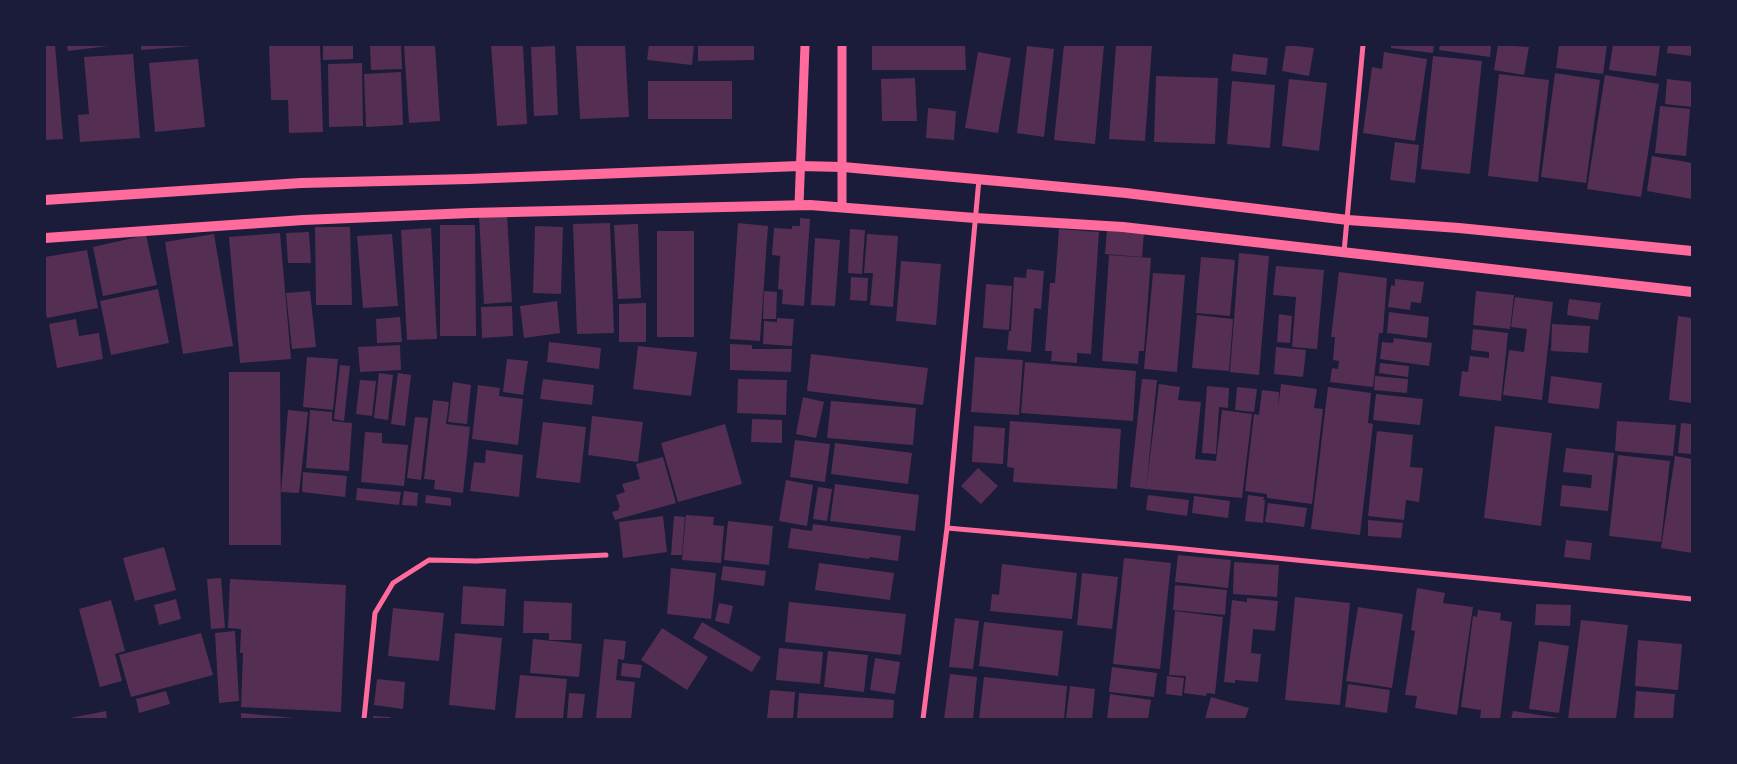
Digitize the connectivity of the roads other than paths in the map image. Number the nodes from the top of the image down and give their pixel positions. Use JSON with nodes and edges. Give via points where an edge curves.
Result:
{"nodes":[{"id":1,"x":805,"y":45,"type":"edge"},
{"id":2,"x":842,"y":45,"type":"edge"},
{"id":3,"x":1363,"y":45,"type":"edge"},
{"id":4,"x":800,"y":166,"type":"junction"},
{"id":5,"x":843,"y":167,"type":"junction"},
{"id":6,"x":979,"y":180,"type":"junction"},
{"id":7,"x":45,"y":200,"type":"edge"},
{"id":8,"x":799,"y":205,"type":"junction"},
{"id":9,"x":842,"y":207,"type":"junction"},
{"id":10,"x":975,"y":218,"type":"junction"},
{"id":11,"x":1348,"y":220,"type":"junction"},
{"id":12,"x":45,"y":238,"type":"edge"},
{"id":13,"x":1692,"y":251,"type":"edge"},
{"id":14,"x":1344,"y":252,"type":"junction"},
{"id":15,"x":1692,"y":292,"type":"edge"},
{"id":16,"x":947,"y":528,"type":"junction"},
{"id":17,"x":606,"y":555,"type":"dead end"},
{"id":18,"x":1692,"y":599,"type":"edge"},
{"id":19,"x":364,"y":719,"type":"edge"},
{"id":20,"x":923,"y":719,"type":"edge"}],
"edges":[{"from":1,"to":4,"type":"street"},
{"from":2,"to":5,"type":"street"},
{"from":3,"to":11,"type":"street"},
{"from":4,"to":5,"type":"main road"},
{"from":4,"to":7,"type":"main road","via":[[301,182]]},
{"from":4,"to":8,"type":"street"},
{"from":5,"to":6,"type":"main road"},
{"from":5,"to":9,"type":"street"},
{"from":6,"to":10,"type":"street"},
{"from":6,"to":11,"type":"main road","via":[[1126,193]]},
{"from":8,"to":9,"type":"main road"},
{"from":8,"to":12,"type":"main road","via":[[303,220]]},
{"from":9,"to":10,"type":"main road"},
{"from":10,"to":14,"type":"main road","via":[[1123,227]]},
{"from":10,"to":16,"type":"street"},
{"from":11,"to":13,"type":"main road"},
{"from":11,"to":14,"type":"street"},
{"from":14,"to":15,"type":"main road"},
{"from":16,"to":18,"type":"street"},
{"from":16,"to":20,"type":"street"},
{"from":17,"to":19,"type":"street","via":[[476,562],[429,560],[393,583],[375,612]]}]}
